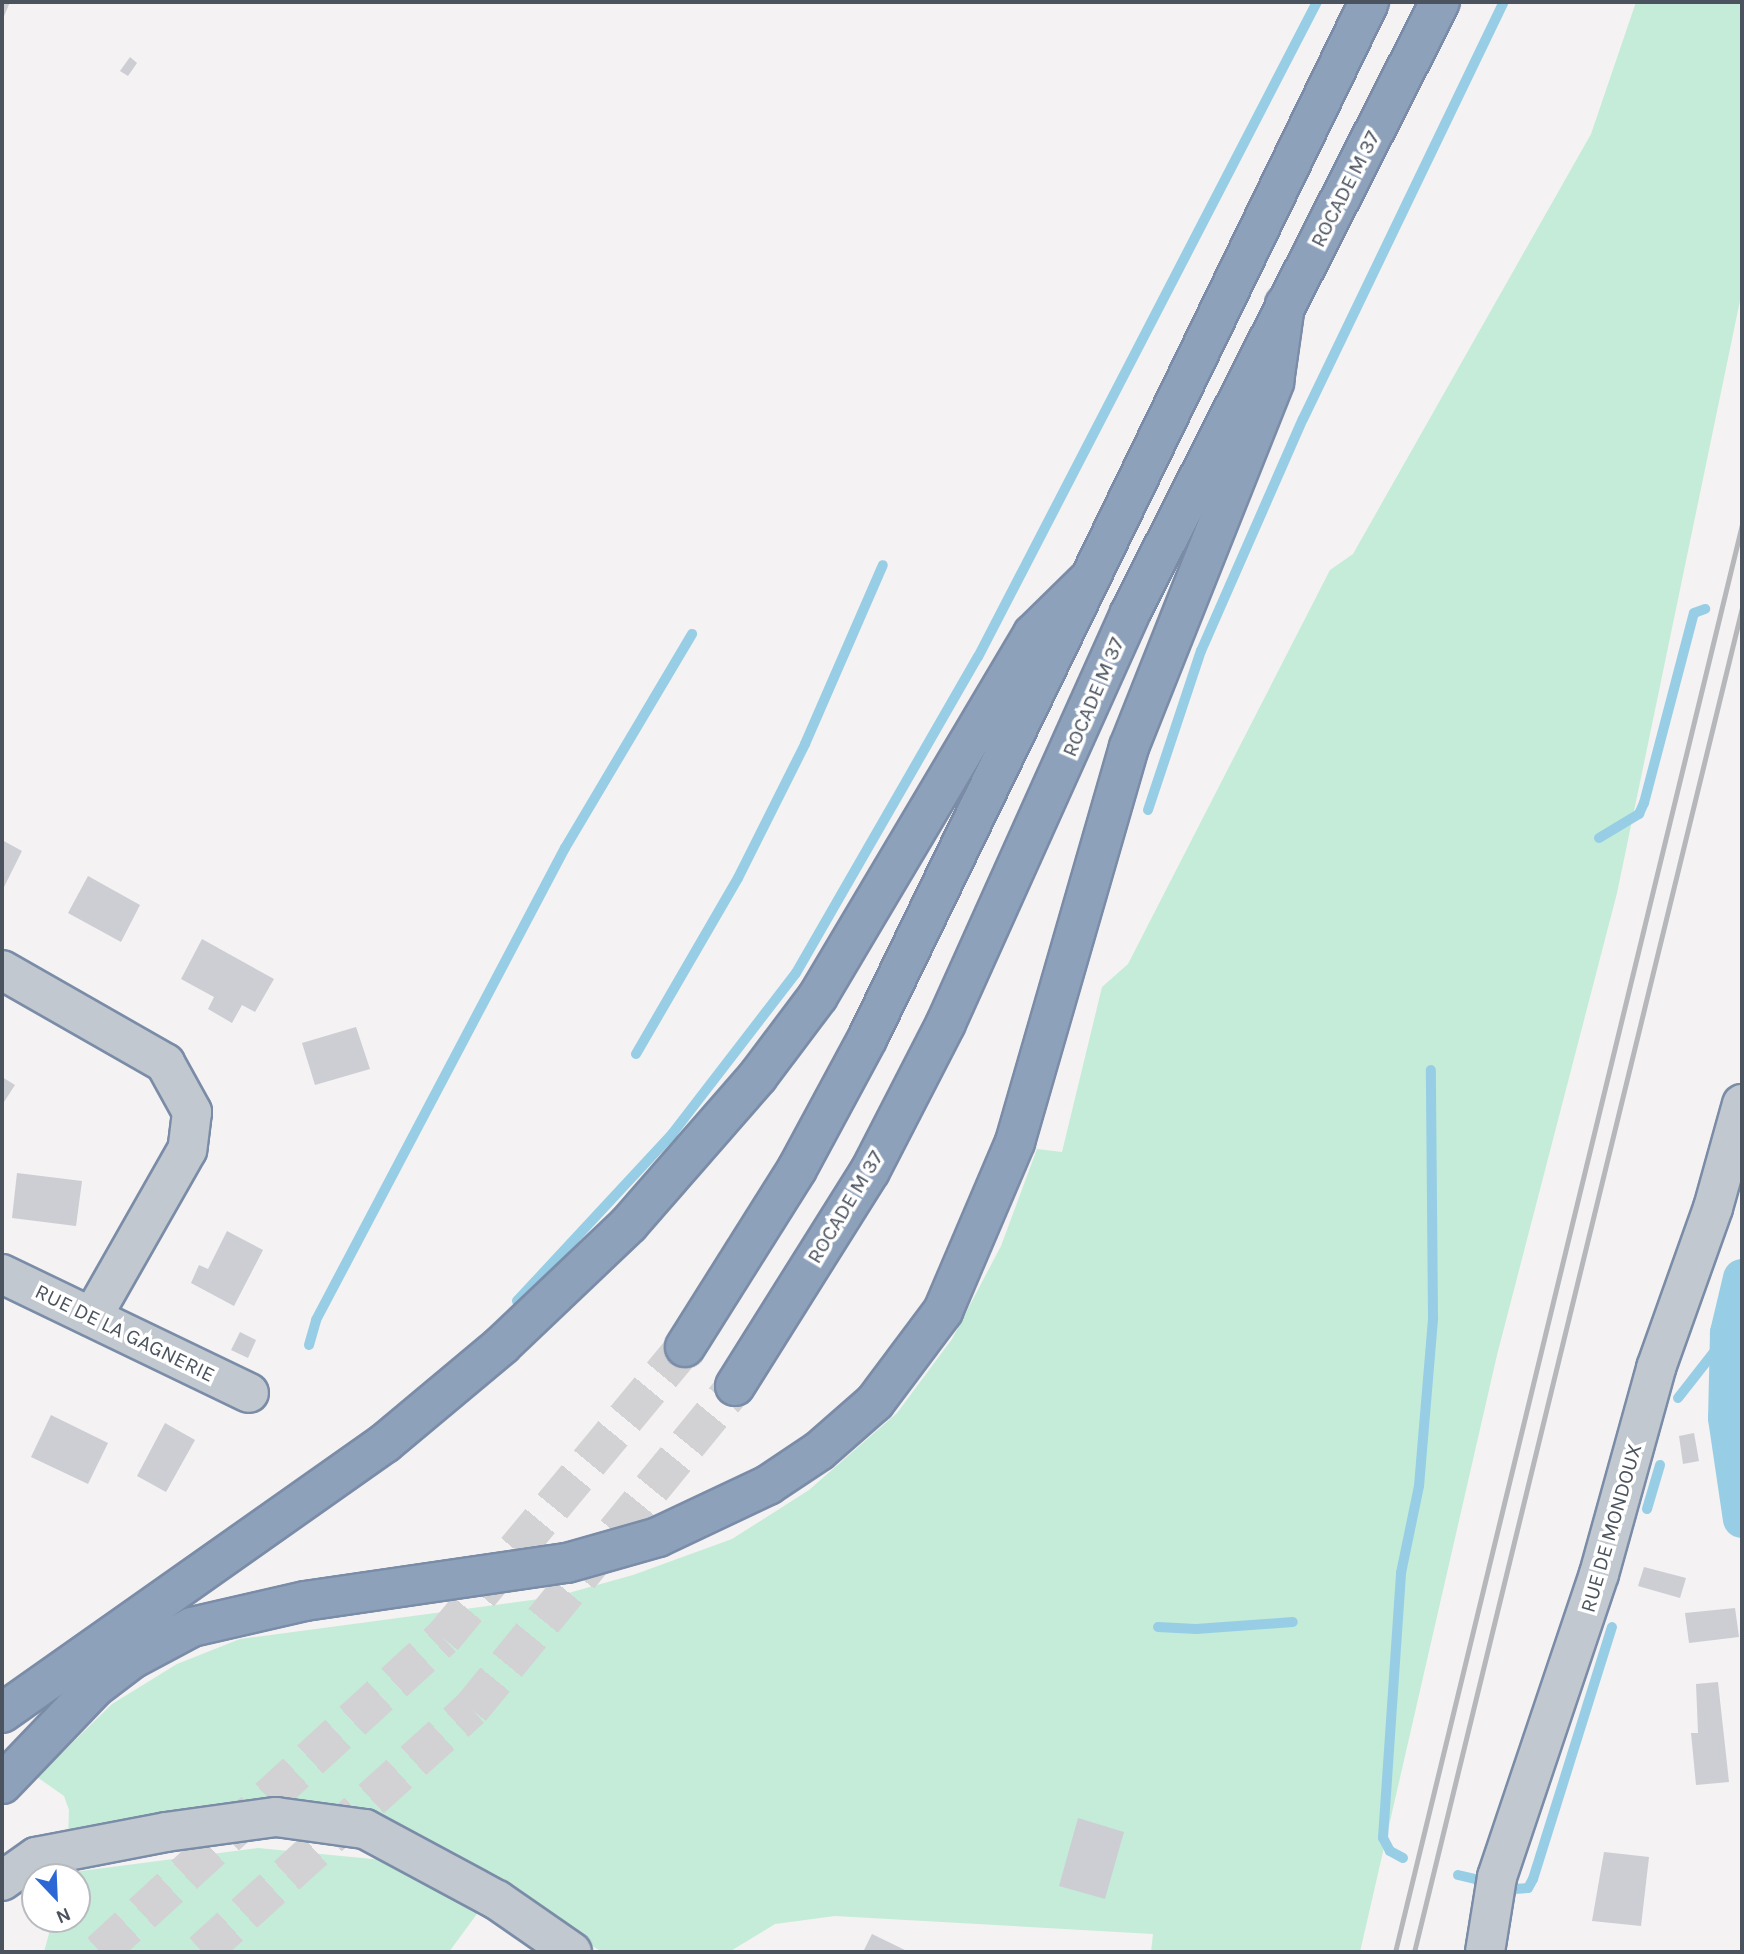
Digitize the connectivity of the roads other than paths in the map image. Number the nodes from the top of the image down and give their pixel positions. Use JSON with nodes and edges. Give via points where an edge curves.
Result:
{"nodes":[{"id":1,"x":1369,"y":2,"type":"edge"},
{"id":2,"x":1440,"y":2,"type":"edge"},
{"id":3,"x":1285,"y":304,"type":"junction"},
{"id":4,"x":1089,"y":579,"type":"junction"},
{"id":5,"x":2,"y":970,"type":"edge"},
{"id":6,"x":1742,"y":1104,"type":"edge"},
{"id":7,"x":2,"y":1274,"type":"edge"},
{"id":8,"x":92,"y":1317,"type":"junction"},
{"id":9,"x":685,"y":1347,"type":"tunnel mouth"},
{"id":10,"x":734,"y":1386,"type":"tunnel mouth"},
{"id":11,"x":249,"y":1393,"type":"dead end"},
{"id":12,"x":2,"y":1713,"type":"edge"},
{"id":13,"x":2,"y":1784,"type":"edge"},
{"id":14,"x":2,"y":1881,"type":"edge"},
{"id":15,"x":572,"y":1952,"type":"edge"},
{"id":16,"x":1485,"y":1952,"type":"edge"}],
"edges":[{"from":1,"to":4,"type":"highway"},
{"from":2,"to":3,"type":"highway","name":"ROCADE M 37"},
{"from":3,"to":10,"type":"highway","name":"ROCADE M 37","via":[[1130,613],[946,1023],[870,1171]]},
{"from":3,"to":13,"type":"highway","via":[[1274,382],[1129,747],[1015,1142],[943,1311],[875,1402],[819,1451],[768,1485],[657,1537],[566,1563],[305,1601],[192,1627],[132,1659],[94,1688]]},
{"from":4,"to":9,"type":"highway","via":[[868,1037],[797,1169]]},
{"from":4,"to":12,"type":"highway","via":[[1034,634],[818,996],[758,1076],[629,1224],[502,1345],[385,1443]]},
{"from":5,"to":8,"type":"street","via":[[165,1063],[192,1112],[187,1150]]},
{"from":6,"to":16,"type":"street","name":"RUE DE MONDOUX","via":[[1713,1208],[1656,1368],[1599,1574],[1497,1877]]},
{"from":7,"to":8,"type":"street","name":"RUE DE LA GAGNERIE"},
{"from":8,"to":11,"type":"street","name":"RUE DE LA GAGNERIE"},
{"from":14,"to":15,"type":"street","via":[[36,1857],[276,1817],[365,1829],[497,1900]]}]}
